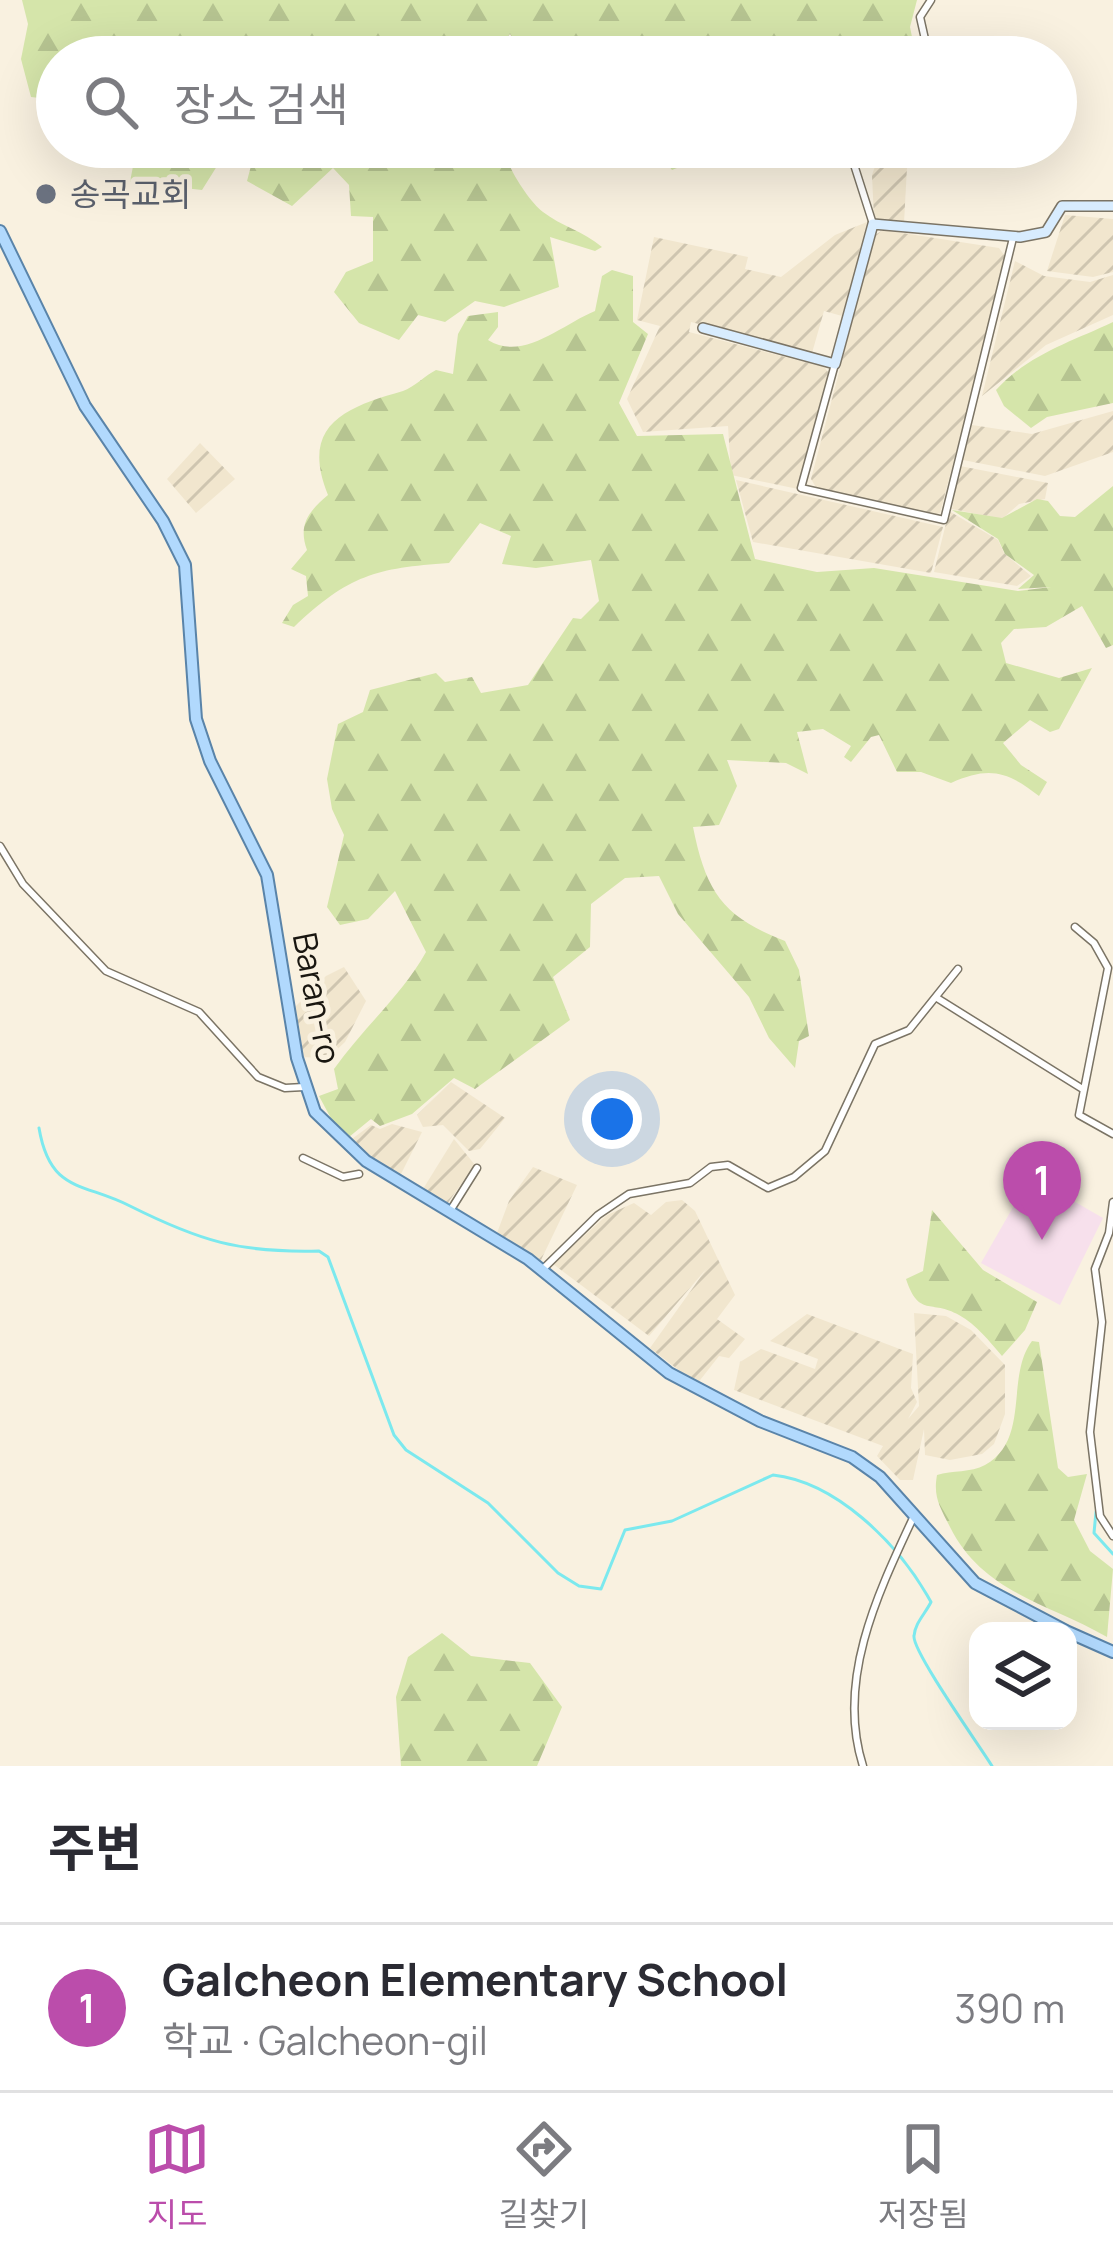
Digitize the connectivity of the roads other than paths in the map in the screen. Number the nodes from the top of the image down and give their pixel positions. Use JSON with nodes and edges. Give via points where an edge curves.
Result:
{"nodes":[{"id":1,"x":931,"y":0,"type":"edge"},
{"id":2,"x":924,"y":36,"type":"edge"},
{"id":3,"x":855,"y":168,"type":"edge"},
{"id":4,"x":1113,"y":206,"type":"edge"},
{"id":5,"x":873,"y":224,"type":"junction"},
{"id":6,"x":0,"y":231,"type":"edge"},
{"id":7,"x":1013,"y":236,"type":"junction"},
{"id":8,"x":703,"y":328,"type":"dead end"},
{"id":9,"x":835,"y":364,"type":"junction"},
{"id":10,"x":0,"y":846,"type":"edge"},
{"id":11,"x":1075,"y":928,"type":"dead end"},
{"id":12,"x":958,"y":969,"type":"dead end"},
{"id":13,"x":936,"y":998,"type":"junction"},
{"id":14,"x":307,"y":1085,"type":"junction"},
{"id":15,"x":1082,"y":1088,"type":"junction"},
{"id":16,"x":1113,"y":1135,"type":"edge"},
{"id":17,"x":303,"y":1158,"type":"dead end"},
{"id":18,"x":477,"y":1168,"type":"dead end"},
{"id":19,"x":359,"y":1174,"type":"dead end"},
{"id":20,"x":1113,"y":1202,"type":"edge"},
{"id":21,"x":450,"y":1211,"type":"junction"},
{"id":22,"x":542,"y":1270,"type":"junction"},
{"id":23,"x":915,"y":1514,"type":"junction"},
{"id":24,"x":1113,"y":1536,"type":"edge"},
{"id":25,"x":1048,"y":1622,"type":"edge"},
{"id":26,"x":1077,"y":1636,"type":"edge"},
{"id":27,"x":1113,"y":1652,"type":"edge"},
{"id":28,"x":863,"y":1766,"type":"edge"}],
"edges":[{"from":1,"to":2,"type":"street","via":[[920,17]]},
{"from":3,"to":5,"type":"street"},
{"from":4,"to":7,"type":"street","via":[[1062,206],[1046,232]]},
{"from":5,"to":7,"type":"street"},
{"from":5,"to":9,"type":"street"},
{"from":6,"to":14,"type":"main road","name":"Baran-ro","via":[[86,406],[185,565],[196,719],[267,875]]},
{"from":7,"to":9,"type":"street","via":[[944,520],[801,488]]},
{"from":8,"to":9,"type":"street"},
{"from":10,"to":14,"type":"street","via":[[23,884],[106,971],[199,1012],[258,1077],[286,1088]]},
{"from":11,"to":15,"type":"street","via":[[1108,968]]},
{"from":12,"to":13,"type":"street"},
{"from":13,"to":15,"type":"street"},
{"from":13,"to":22,"type":"street","via":[[909,1030],[874,1044],[825,1150],[794,1177],[767,1188],[728,1165],[690,1183],[629,1194]]},
{"from":14,"to":21,"type":"main road","name":"Baran-ro","via":[[315,1112],[363,1159]]},
{"from":15,"to":16,"type":"street","via":[[1079,1114]]},
{"from":17,"to":19,"type":"street","via":[[343,1177]]},
{"from":18,"to":21,"type":"street"},
{"from":20,"to":24,"type":"street","via":[[1095,1270],[1102,1322],[1090,1432],[1099,1507]]},
{"from":21,"to":22,"type":"main road","name":"Baran-ro"},
{"from":22,"to":23,"type":"main road","name":"Baran-ro","via":[[668,1373],[851,1457]]},
{"from":23,"to":25,"type":"main road","name":"Baran-ro","via":[[974,1583]]},
{"from":23,"to":28,"type":"street","via":[[852,1688]]},
{"from":26,"to":27,"type":"main road","name":"Baran-ro"}]}
